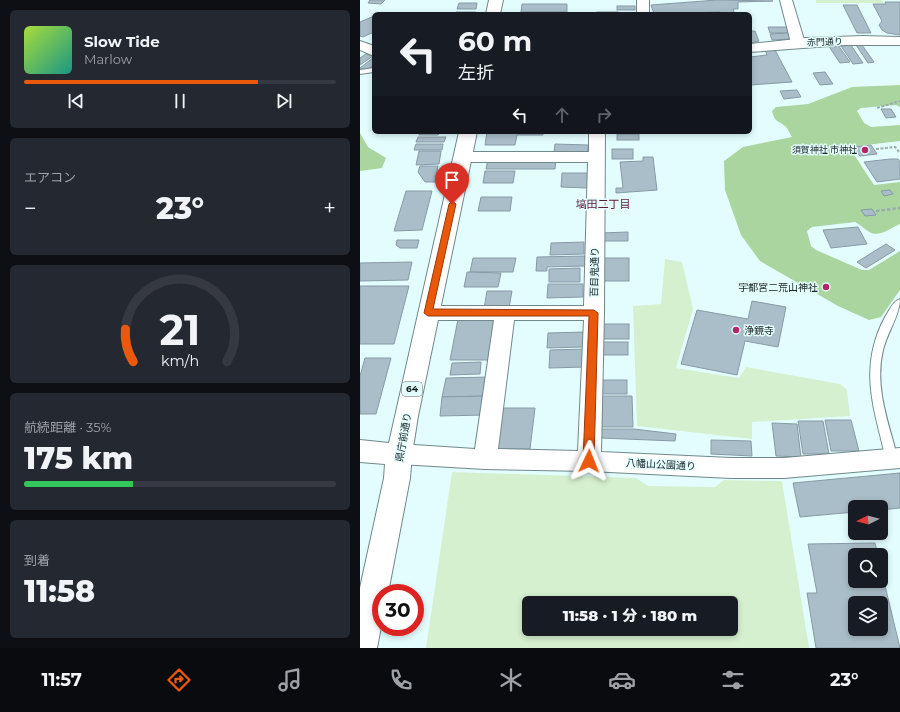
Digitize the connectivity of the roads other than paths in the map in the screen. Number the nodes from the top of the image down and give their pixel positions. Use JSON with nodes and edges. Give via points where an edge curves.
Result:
{"nodes":[{"id":1,"x":496,"y":0,"type":"edge"},
{"id":2,"x":643,"y":0,"type":"edge"},
{"id":3,"x":786,"y":0,"type":"edge"},
{"id":4,"x":493,"y":12,"type":"edge"},
{"id":5,"x":643,"y":12,"type":"edge"},
{"id":6,"x":900,"y":41,"type":"edge"},
{"id":7,"x":798,"y":43,"type":"junction"},
{"id":8,"x":360,"y":45,"type":"edge"},
{"id":9,"x":752,"y":48,"type":"edge"},
{"id":10,"x":372,"y":49,"type":"edge"},
{"id":11,"x":372,"y":70,"type":"edge"},
{"id":12,"x":360,"y":72,"type":"edge"},
{"id":13,"x":468,"y":134,"type":"edge"},
{"id":14,"x":597,"y":134,"type":"edge"},
{"id":15,"x":595,"y":156,"type":"junction"},
{"id":16,"x":463,"y":157,"type":"junction"},
{"id":17,"x":900,"y":302,"type":"edge"},
{"id":18,"x":428,"y":313,"type":"junction"},
{"id":19,"x":594,"y":313,"type":"junction"},
{"id":20,"x":505,"y":314,"type":"junction"},
{"id":21,"x":360,"y":450,"type":"edge"},
{"id":22,"x":399,"y":454,"type":"junction"},
{"id":23,"x":896,"y":458,"type":"edge"},
{"id":24,"x":485,"y":459,"type":"junction"},
{"id":25,"x":589,"y":461,"type":"junction"},
{"id":26,"x":362,"y":648,"type":"edge"}],
"edges":[{"from":1,"to":4,"type":"main road"},
{"from":2,"to":5,"type":"street"},
{"from":3,"to":7,"type":"street"},
{"from":6,"to":7,"type":"main road","name":"赤門通り"},
{"from":7,"to":9,"type":"main road","name":"赤門通り"},
{"from":8,"to":10,"type":"main road"},
{"from":11,"to":12,"type":"lane"},
{"from":13,"to":16,"type":"main road","name":"県庁前通り","number":"64"},
{"from":14,"to":15,"type":"street","name":"百目鬼通り"},
{"from":15,"to":16,"type":"street"},
{"from":15,"to":19,"type":"street","name":"百目鬼通り"},
{"from":16,"to":18,"type":"main road","name":"県庁前通り","number":"64"},
{"from":17,"to":23,"type":"lane","via":[[893,310],[878,346],[875,382]]},
{"from":18,"to":20,"type":"street"},
{"from":18,"to":22,"type":"main road","name":"県庁前通り","number":"64"},
{"from":19,"to":20,"type":"street"},
{"from":19,"to":25,"type":"street","name":"百目鬼通り"},
{"from":20,"to":24,"type":"street"},
{"from":21,"to":22,"type":"main road"},
{"from":22,"to":24,"type":"street","name":"八幡山公園通り"},
{"from":22,"to":26,"type":"main road","name":"県庁前通り","number":"64","via":[[397,478]]},
{"from":23,"to":25,"type":"street","name":"八幡山公園通り","via":[[784,468]]},
{"from":24,"to":25,"type":"street","name":"八幡山公園通り"}]}
